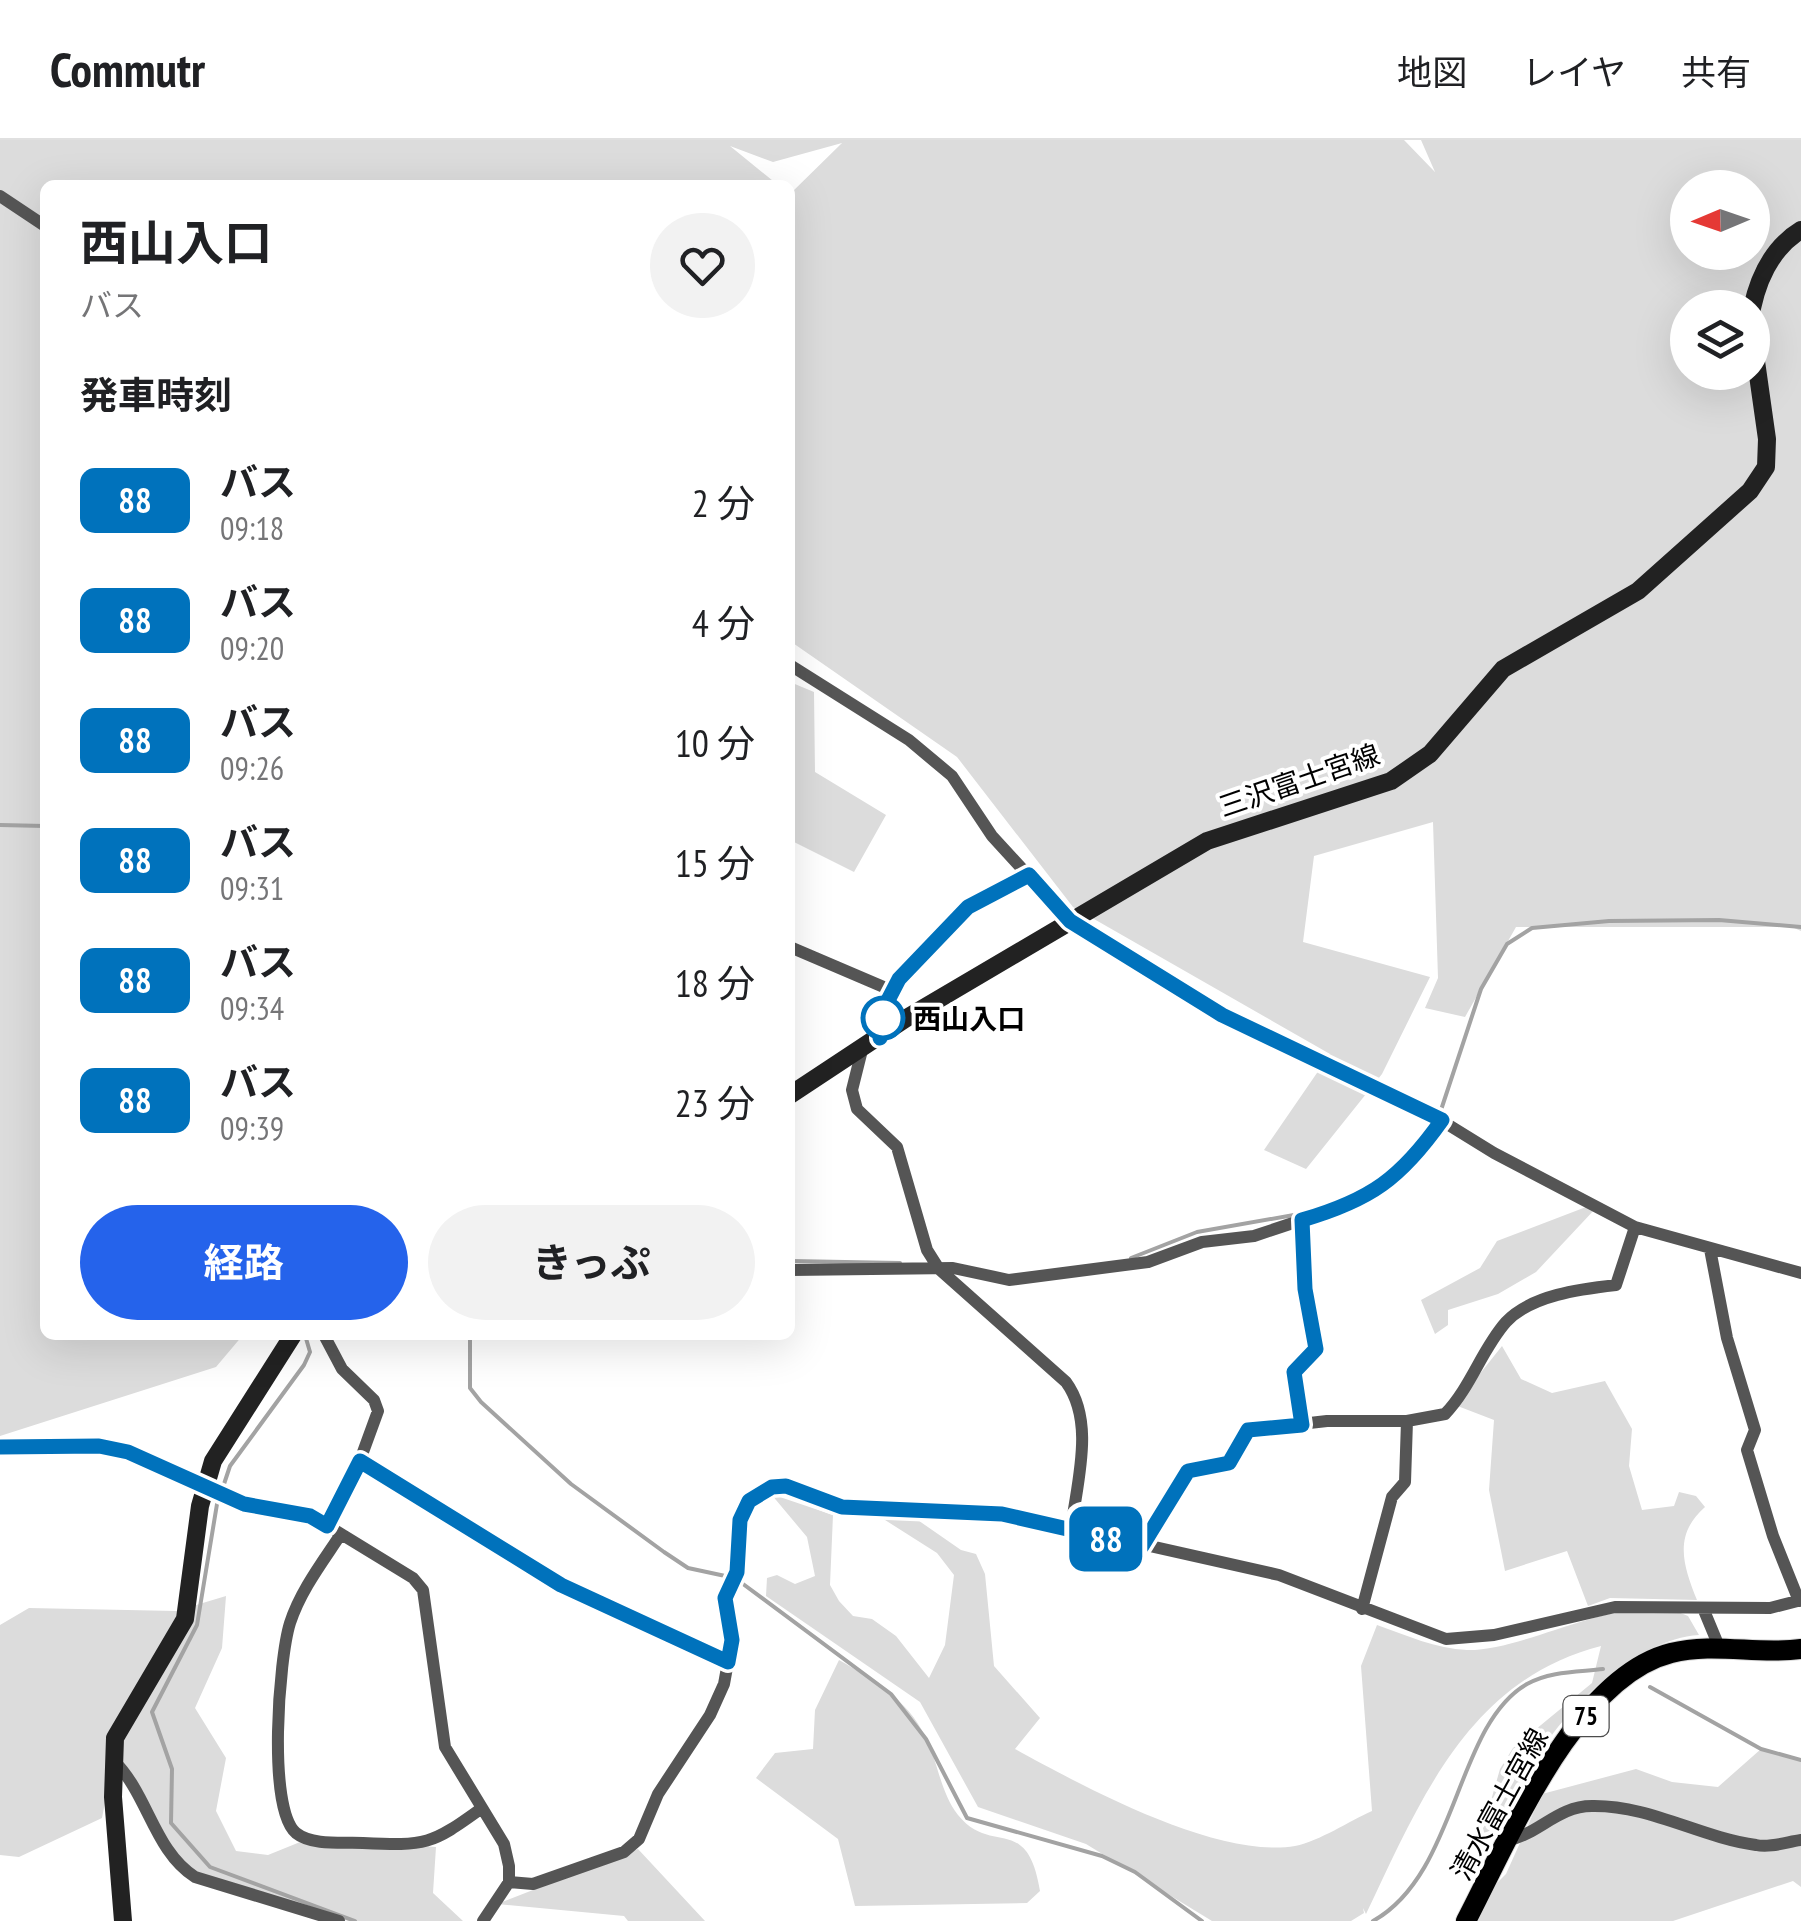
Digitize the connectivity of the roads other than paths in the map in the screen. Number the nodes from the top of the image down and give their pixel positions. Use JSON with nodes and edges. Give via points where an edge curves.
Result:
{"nodes":[{"id":1,"x":0,"y":196,"type":"edge"},
{"id":2,"x":40,"y":223,"type":"edge"},
{"id":3,"x":1801,"y":230,"type":"edge"},
{"id":4,"x":1759,"y":290,"type":"edge"},
{"id":5,"x":1760,"y":390,"type":"edge"},
{"id":6,"x":795,"y":668,"type":"edge"},
{"id":7,"x":1029,"y":875,"type":"junction"},
{"id":8,"x":1070,"y":921,"type":"junction"},
{"id":9,"x":795,"y":949,"type":"edge"},
{"id":10,"x":893,"y":991,"type":"junction"},
{"id":11,"x":880,"y":1038,"type":"junction"},
{"id":12,"x":862,"y":1050,"type":"junction"},
{"id":13,"x":795,"y":1092,"type":"edge"},
{"id":14,"x":1442,"y":1120,"type":"junction"},
{"id":15,"x":1302,"y":1220,"type":"junction"},
{"id":16,"x":1636,"y":1227,"type":"junction"},
{"id":17,"x":1710,"y":1249,"type":"junction"},
{"id":18,"x":939,"y":1269,"type":"junction"},
{"id":19,"x":795,"y":1270,"type":"edge"},
{"id":20,"x":1801,"y":1274,"type":"edge"},
{"id":21,"x":290,"y":1340,"type":"edge"},
{"id":22,"x":327,"y":1340,"type":"edge"},
{"id":23,"x":1407,"y":1421,"type":"junction"},
{"id":24,"x":1302,"y":1425,"type":"junction"},
{"id":25,"x":0,"y":1447,"type":"edge"},
{"id":26,"x":360,"y":1461,"type":"junction"},
{"id":27,"x":207,"y":1489,"type":"junction"},
{"id":28,"x":327,"y":1526,"type":"junction"},
{"id":29,"x":1070,"y":1531,"type":"junction"},
{"id":30,"x":339,"y":1536,"type":"junction"},
{"id":31,"x":1142,"y":1546,"type":"junction"},
{"id":32,"x":1800,"y":1600,"type":"edge"},
{"id":33,"x":1362,"y":1608,"type":"junction"},
{"id":34,"x":1703,"y":1608,"type":"junction"},
{"id":35,"x":1720,"y":1649,"type":"junction"},
{"id":36,"x":1801,"y":1650,"type":"edge"},
{"id":37,"x":728,"y":1662,"type":"junction"},
{"id":38,"x":112,"y":1759,"type":"junction"},
{"id":39,"x":482,"y":1808,"type":"junction"},
{"id":40,"x":1509,"y":1840,"type":"junction"},
{"id":41,"x":1801,"y":1840,"type":"edge"},
{"id":42,"x":510,"y":1882,"type":"junction"},
{"id":43,"x":123,"y":1921,"type":"edge"},
{"id":44,"x":339,"y":1921,"type":"edge"},
{"id":45,"x":483,"y":1921,"type":"edge"},
{"id":46,"x":1466,"y":1921,"type":"edge"}],
"edges":[{"from":1,"to":2,"type":"street"},
{"from":3,"to":4,"type":"main road","via":[[1785,239]]},
{"from":5,"to":8,"type":"main road","name":"三沢富士宮線","via":[[1766,466],[1750,491],[1638,591],[1503,669],[1430,754],[1391,781],[1207,841]]},
{"from":6,"to":7,"type":"street","via":[[909,740],[952,776],[992,836]]},
{"from":7,"to":8,"type":"street"},
{"from":7,"to":10,"type":"street","via":[[968,907]]},
{"from":8,"to":11,"type":"main road","name":"三沢富士宮線"},
{"from":8,"to":14,"type":"street","via":[[1222,1015]]},
{"from":9,"to":10,"type":"street"},
{"from":10,"to":11,"type":"street"},
{"from":11,"to":12,"type":"main road","name":"三沢富士宮線"},
{"from":12,"to":13,"type":"main road","name":"三沢富士宮線"},
{"from":12,"to":18,"type":"street","via":[[852,1090],[857,1108],[897,1147],[927,1250]]},
{"from":14,"to":15,"type":"street","via":[[1380,1189]]},
{"from":14,"to":16,"type":"street"},
{"from":15,"to":18,"type":"street","via":[[1116,1268],[1009,1280]]},
{"from":15,"to":24,"type":"street","via":[[1316,1349],[1294,1372]]},
{"from":16,"to":17,"type":"street"},
{"from":16,"to":23,"type":"street","via":[[1616,1285],[1575,1290],[1517,1312],[1445,1414]]},
{"from":17,"to":20,"type":"street"},
{"from":17,"to":32,"type":"street","via":[[1726,1338],[1756,1430],[1747,1450]]},
{"from":18,"to":19,"type":"street"},
{"from":18,"to":29,"type":"street","via":[[1079,1400],[1083,1424]]},
{"from":21,"to":27,"type":"main road","via":[[213,1461]]},
{"from":22,"to":26,"type":"street","via":[[378,1411]]},
{"from":23,"to":24,"type":"street"},
{"from":23,"to":33,"type":"street","via":[[1404,1482],[1392,1497]]},
{"from":24,"to":31,"type":"street","via":[[1248,1430],[1229,1463],[1188,1471]]},
{"from":25,"to":27,"type":"street","via":[[99,1446],[128,1452]]},
{"from":26,"to":28,"type":"street"},
{"from":26,"to":37,"type":"street","via":[[561,1585]]},
{"from":27,"to":28,"type":"street"},
{"from":27,"to":38,"type":"main road","via":[[185,1619],[126,1714]]},
{"from":28,"to":30,"type":"street"},
{"from":29,"to":31,"type":"street"},
{"from":29,"to":37,"type":"street","via":[[1002,1514],[842,1507],[772,1487],[749,1501],[740,1520],[737,1572],[725,1598],[732,1640]]},
{"from":30,"to":39,"type":"street","via":[[423,1590],[446,1746]]},
{"from":30,"to":39,"type":"street","via":[[301,1598],[285,1646],[276,1758],[288,1822],[298,1834],[320,1841],[412,1845],[436,1841]]},
{"from":31,"to":33,"type":"street","via":[[1279,1575]]},
{"from":32,"to":34,"type":"street","via":[[1770,1608]]},
{"from":33,"to":34,"type":"street","via":[[1446,1639],[1494,1635],[1614,1606]]},
{"from":34,"to":35,"type":"street"},
{"from":35,"to":36,"type":"main road","name":"清水富士宮線","number":"75"},
{"from":35,"to":40,"type":"main road","name":"清水富士宮線","number":"75","via":[[1670,1653],[1616,1684],[1562,1742]]},
{"from":37,"to":42,"type":"street","via":[[710,1715],[658,1794],[640,1838],[624,1852],[534,1884]]},
{"from":38,"to":43,"type":"main road"},
{"from":38,"to":44,"type":"street","via":[[132,1779],[178,1867],[195,1878]]},
{"from":39,"to":42,"type":"street","via":[[504,1844]]},
{"from":40,"to":41,"type":"street","via":[[1567,1808],[1592,1806],[1633,1808],[1760,1846]]},
{"from":40,"to":46,"type":"main road","name":"清水富士宮線","number":"75"},
{"from":42,"to":45,"type":"street"}]}
